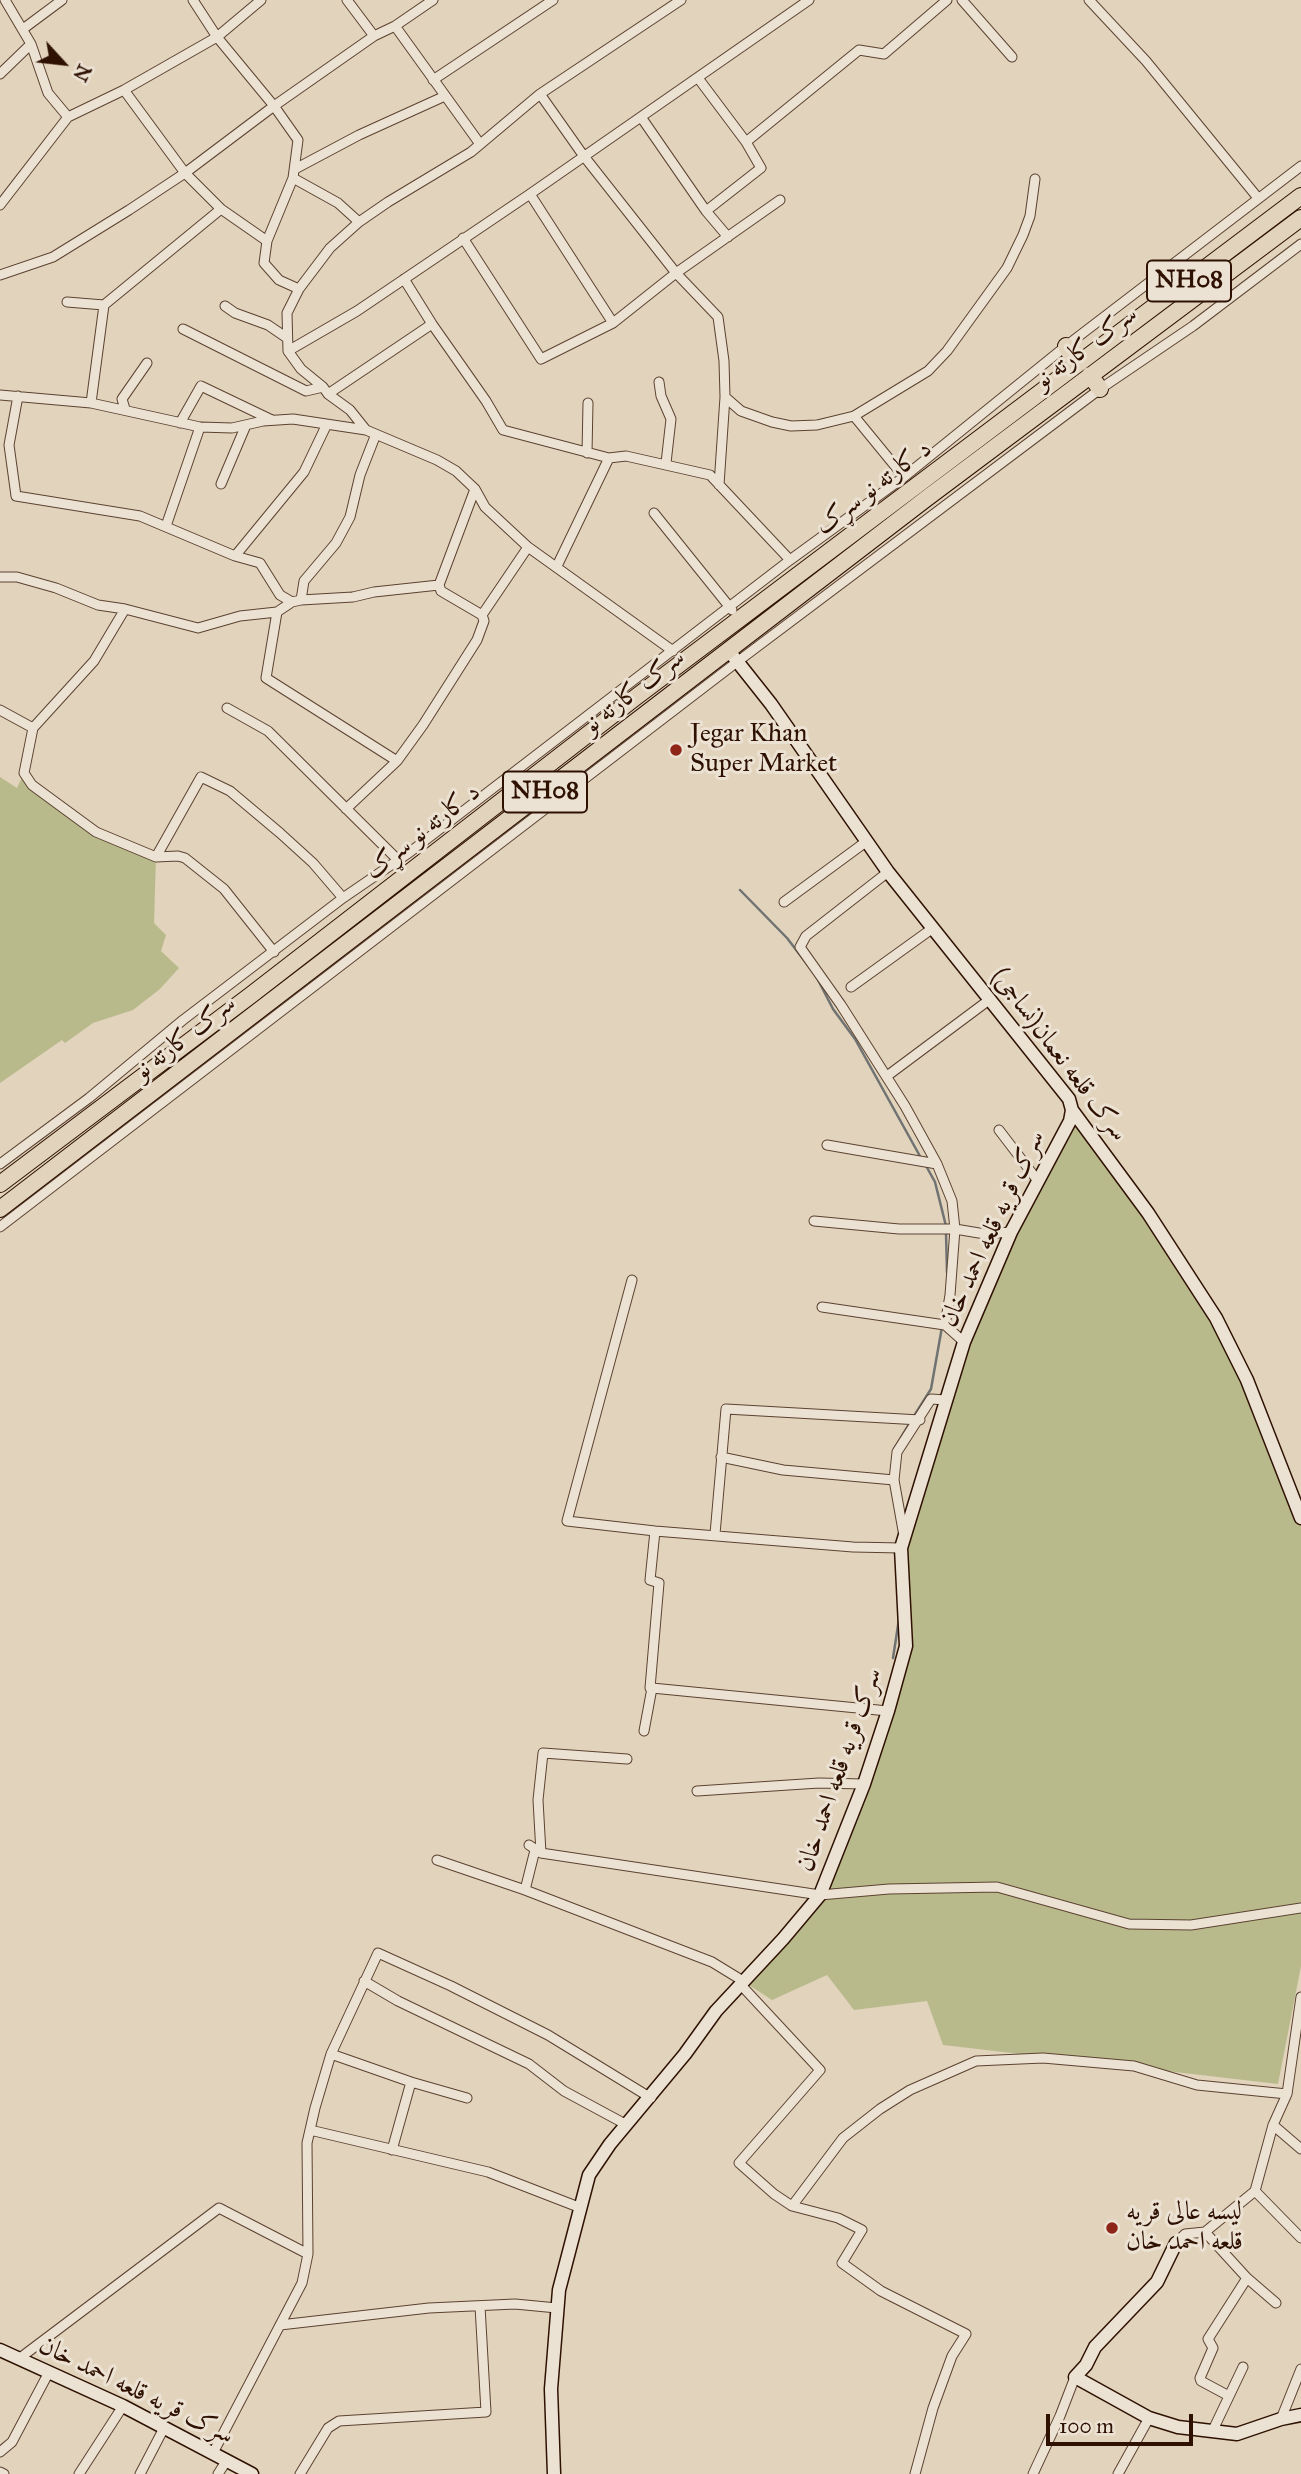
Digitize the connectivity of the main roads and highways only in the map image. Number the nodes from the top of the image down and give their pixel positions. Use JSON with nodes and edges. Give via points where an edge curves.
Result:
{"nodes":[{"id":1,"x":1301,"y":196,"type":"edge"},
{"id":2,"x":1301,"y":218,"type":"edge"},
{"id":3,"x":1198,"y":273,"type":"junction"},
{"id":4,"x":1213,"y":284,"type":"junction"},
{"id":5,"x":1134,"y":333,"type":"junction"},
{"id":6,"x":1066,"y":346,"type":"road end"},
{"id":7,"x":1083,"y":370,"type":"junction"},
{"id":8,"x":1100,"y":389,"type":"road end"},
{"id":9,"x":670,"y":671,"type":"junction"},
{"id":10,"x":681,"y":686,"type":"junction"},
{"id":11,"x":0,"y":1184,"type":"edge"},
{"id":12,"x":0,"y":1209,"type":"edge"}],
"edges":[{"from":1,"to":3,"type":"highway","name":"سرک کارته نو","number":"NH08"},
{"from":2,"to":4,"type":"highway","name":"سرک کارته نو","number":"NH08"},
{"from":3,"to":4,"type":"highway"},
{"from":3,"to":5,"type":"highway","name":"سرک کارته نو","number":"NH08"},
{"from":4,"to":5,"type":"highway","name":"سرک کارته نو","number":"NH08"},
{"from":5,"to":7,"type":"highway","name":"سرک کارته نو","number":"NH08"},
{"from":6,"to":7,"type":"highway"},
{"from":7,"to":8,"type":"highway"},
{"from":7,"to":9,"type":"highway","name":"د کارته نو سړک","number":"NH08","via":[[735,614]]},
{"from":7,"to":10,"type":"highway","name":"سرک کارته نو","number":"NH08","via":[[733,656]]},
{"from":9,"to":10,"type":"highway"},
{"from":9,"to":11,"type":"highway","name":"د کارته نو سړک","number":"NH08","via":[[575,735],[251,995]]},
{"from":10,"to":12,"type":"highway","name":"سرک کارته نو","number":"NH08"}]}
